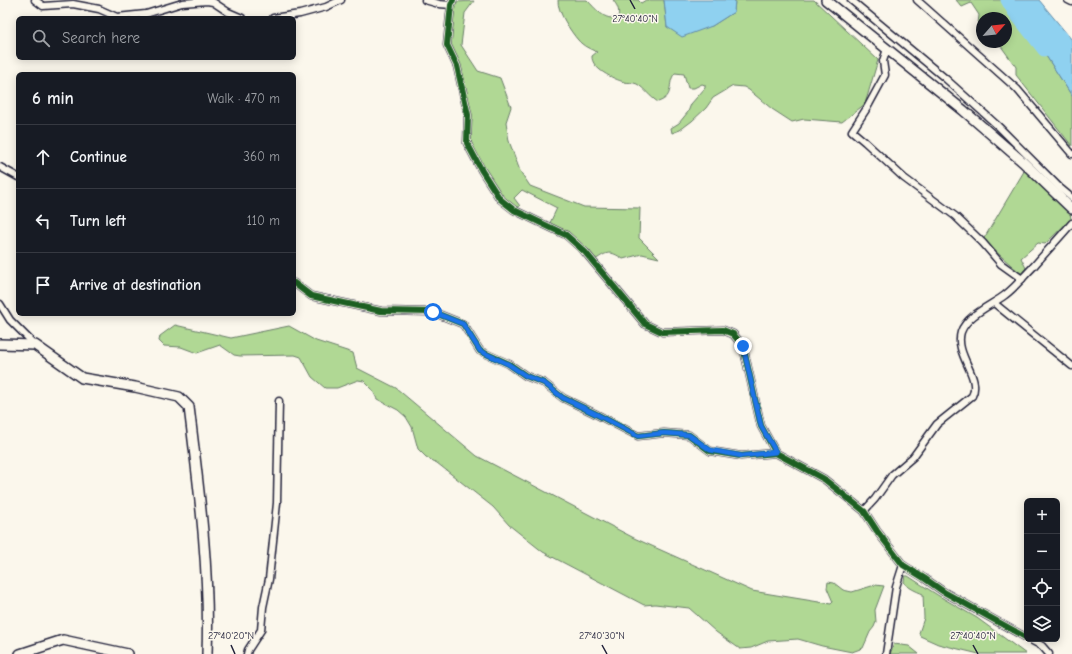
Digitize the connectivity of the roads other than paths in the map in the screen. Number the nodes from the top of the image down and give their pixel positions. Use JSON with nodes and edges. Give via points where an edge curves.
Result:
{"nodes":[{"id":1,"x":35,"y":0,"type":"edge"},
{"id":2,"x":340,"y":0,"type":"edge"},
{"id":3,"x":425,"y":0,"type":"edge"},
{"id":4,"x":826,"y":0,"type":"edge"},
{"id":5,"x":851,"y":0,"type":"edge"},
{"id":6,"x":917,"y":0,"type":"edge"},
{"id":7,"x":1068,"y":0,"type":"edge"},
{"id":8,"x":1072,"y":2,"type":"edge"},
{"id":9,"x":452,"y":3,"type":"edge"},
{"id":10,"x":114,"y":16,"type":"edge"},
{"id":11,"x":126,"y":16,"type":"edge"},
{"id":12,"x":237,"y":16,"type":"edge"},
{"id":13,"x":286,"y":16,"type":"edge"},
{"id":14,"x":887,"y":49,"type":"junction"},
{"id":15,"x":1072,"y":154,"type":"edge"},
{"id":16,"x":0,"y":167,"type":"edge"},
{"id":17,"x":16,"y":176,"type":"edge"},
{"id":18,"x":1072,"y":198,"type":"edge"},
{"id":19,"x":1072,"y":209,"type":"edge"},
{"id":20,"x":1072,"y":223,"type":"edge"},
{"id":21,"x":1022,"y":279,"type":"junction"},
{"id":22,"x":296,"y":285,"type":"edge"},
{"id":23,"x":994,"y":303,"type":"junction"},
{"id":24,"x":0,"y":304,"type":"edge"},
{"id":25,"x":0,"y":344,"type":"edge"},
{"id":26,"x":35,"y":345,"type":"junction"},
{"id":27,"x":1072,"y":366,"type":"edge"},
{"id":28,"x":279,"y":401,"type":"dead end"},
{"id":29,"x":776,"y":452,"type":"junction"},
{"id":30,"x":864,"y":511,"type":"junction"},
{"id":31,"x":903,"y":565,"type":"junction"},
{"id":32,"x":1024,"y":636,"type":"edge"},
{"id":33,"x":1035,"y":642,"type":"edge"},
{"id":34,"x":20,"y":654,"type":"edge"},
{"id":35,"x":128,"y":654,"type":"edge"},
{"id":36,"x":207,"y":654,"type":"edge"},
{"id":37,"x":247,"y":654,"type":"edge"},
{"id":38,"x":886,"y":654,"type":"edge"},
{"id":39,"x":1049,"y":654,"type":"edge"}],
"edges":[{"from":1,"to":10,"type":"street","via":[[43,6],[73,4],[100,9]]},
{"from":2,"to":13,"type":"street"},
{"from":3,"to":9,"type":"street","via":[[439,4]]},
{"from":4,"to":14,"type":"street"},
{"from":5,"to":18,"type":"street","via":[[946,79]]},
{"from":6,"to":15,"type":"street","via":[[1017,90]]},
{"from":7,"to":8,"type":"street"},
{"from":9,"to":29,"type":"street","via":[[447,45],[457,66],[468,115],[468,143],[500,199],[514,210],[566,235],[585,252],[645,324],[662,332],[723,330],[733,334],[743,346],[761,426]]},
{"from":11,"to":12,"type":"street","via":[[146,14],[187,2],[207,1]]},
{"from":14,"to":19,"type":"street","via":[[1011,151]]},
{"from":14,"to":21,"type":"street","via":[[883,61],[885,75],[852,132],[904,178],[955,216],[1001,264]]},
{"from":16,"to":17,"type":"street"},
{"from":20,"to":21,"type":"street"},
{"from":21,"to":23,"type":"street"},
{"from":22,"to":29,"type":"street","via":[[311,296],[381,311],[433,312],[463,324],[480,351],[544,383],[563,398],[638,436],[664,433],[689,435],[710,450],[742,456]]},
{"from":23,"to":27,"type":"street"},
{"from":23,"to":30,"type":"street","via":[[969,320],[961,333],[960,348],[974,383],[972,396],[937,424],[913,457],[892,475]]},
{"from":24,"to":26,"type":"street","via":[[10,320]]},
{"from":25,"to":26,"type":"street"},
{"from":26,"to":36,"type":"street","via":[[82,378],[180,397],[189,407],[202,511],[208,620]]},
{"from":28,"to":37,"type":"street","via":[[277,503],[269,579],[261,630]]},
{"from":29,"to":30,"type":"street","via":[[824,479]]},
{"from":30,"to":31,"type":"street"},
{"from":31,"to":32,"type":"street","via":[[944,592]]},
{"from":31,"to":38,"type":"street","via":[[896,587]]},
{"from":33,"to":39,"type":"street"},
{"from":34,"to":35,"type":"street","via":[[63,640]]}]}
